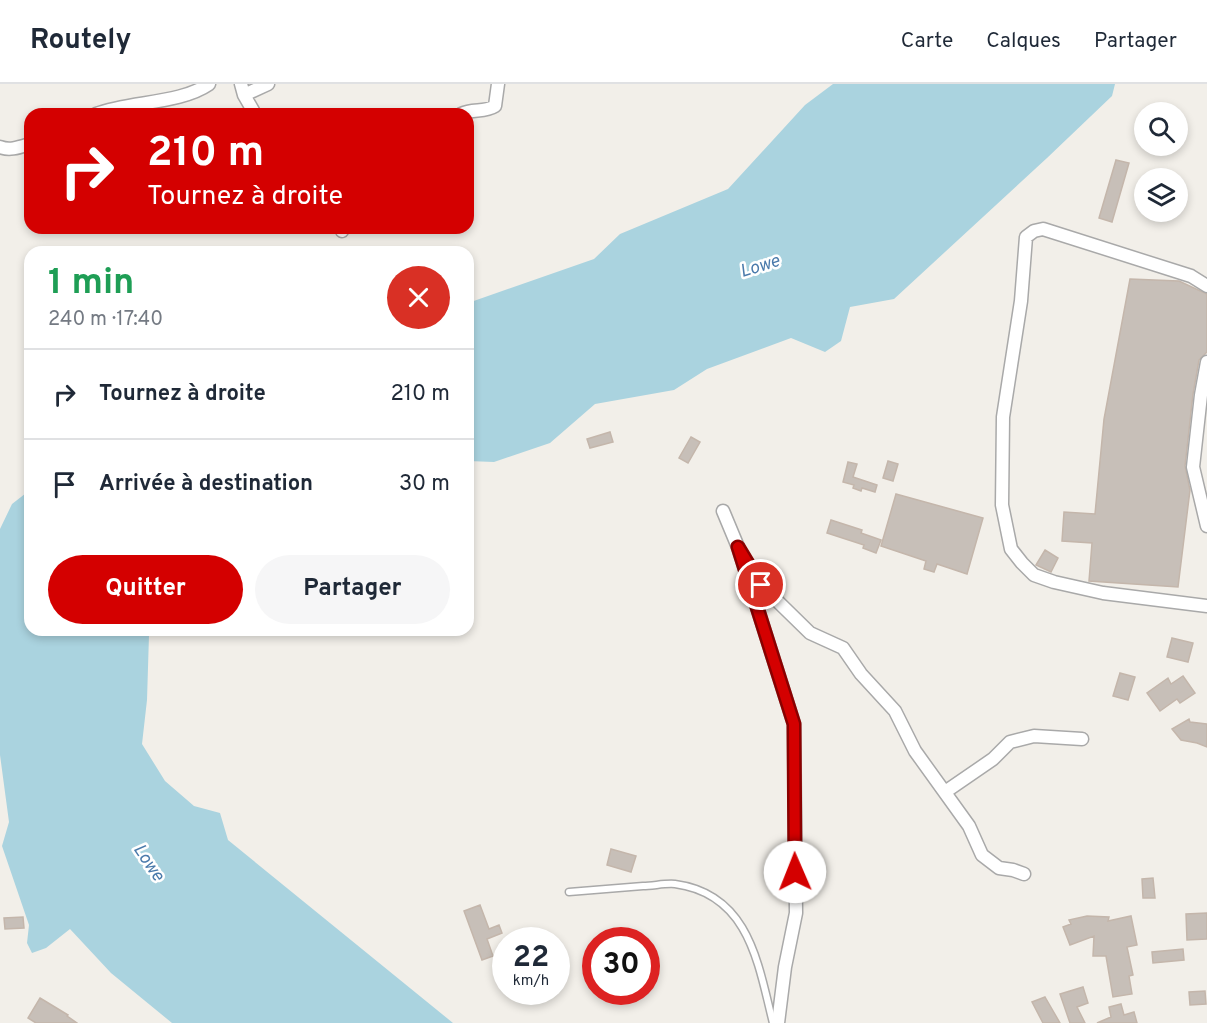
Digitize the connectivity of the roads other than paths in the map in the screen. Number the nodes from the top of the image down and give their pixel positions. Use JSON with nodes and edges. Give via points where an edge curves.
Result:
{"nodes":[{"id":1,"x":209,"y":84,"type":"edge"},
{"id":2,"x":268,"y":84,"type":"edge"},
{"id":3,"x":498,"y":84,"type":"edge"},
{"id":4,"x":242,"y":90,"type":"edge"},
{"id":5,"x":119,"y":108,"type":"edge"},
{"id":6,"x":252,"y":108,"type":"edge"},
{"id":7,"x":474,"y":109,"type":"edge"},
{"id":8,"x":24,"y":146,"type":"edge"},
{"id":9,"x":0,"y":147,"type":"edge"},
{"id":10,"x":1207,"y":286,"type":"edge"},
{"id":11,"x":1207,"y":362,"type":"edge"},
{"id":12,"x":723,"y":511,"type":"dead end"},
{"id":13,"x":1207,"y":526,"type":"edge"},
{"id":14,"x":738,"y":547,"type":"junction"},
{"id":15,"x":1207,"y":606,"type":"edge"},
{"id":16,"x":1082,"y":739,"type":"dead end"},
{"id":17,"x":945,"y":792,"type":"junction"},
{"id":18,"x":1024,"y":874,"type":"dead end"},
{"id":19,"x":569,"y":892,"type":"dead end"},
{"id":20,"x":773,"y":1023,"type":"edge"},
{"id":21,"x":778,"y":1023,"type":"edge"}],
"edges":[{"from":1,"to":5,"type":"street","via":[[189,94]]},
{"from":2,"to":4,"type":"street"},
{"from":3,"to":7,"type":"street","via":[[495,106],[483,111]]},
{"from":4,"to":6,"type":"street"},
{"from":8,"to":9,"type":"street"},
{"from":10,"to":15,"type":"street","via":[[1191,276],[1104,247],[1043,229],[1029,233],[1003,417],[1002,505],[1011,549],[1034,575],[1103,593]]},
{"from":11,"to":13,"type":"street","via":[[1193,467]]},
{"from":12,"to":14,"type":"street"},
{"from":14,"to":17,"type":"street","via":[[761,585],[810,633],[843,648],[895,711],[915,751]]},
{"from":14,"to":21,"type":"street","via":[[794,724],[796,913]]},
{"from":16,"to":17,"type":"street","via":[[1034,736],[1010,742],[993,759]]},
{"from":17,"to":18,"type":"street","via":[[969,826],[982,855],[999,868]]},
{"from":19,"to":20,"type":"lane","via":[[674,884],[720,900],[738,920],[757,960]]}]}
